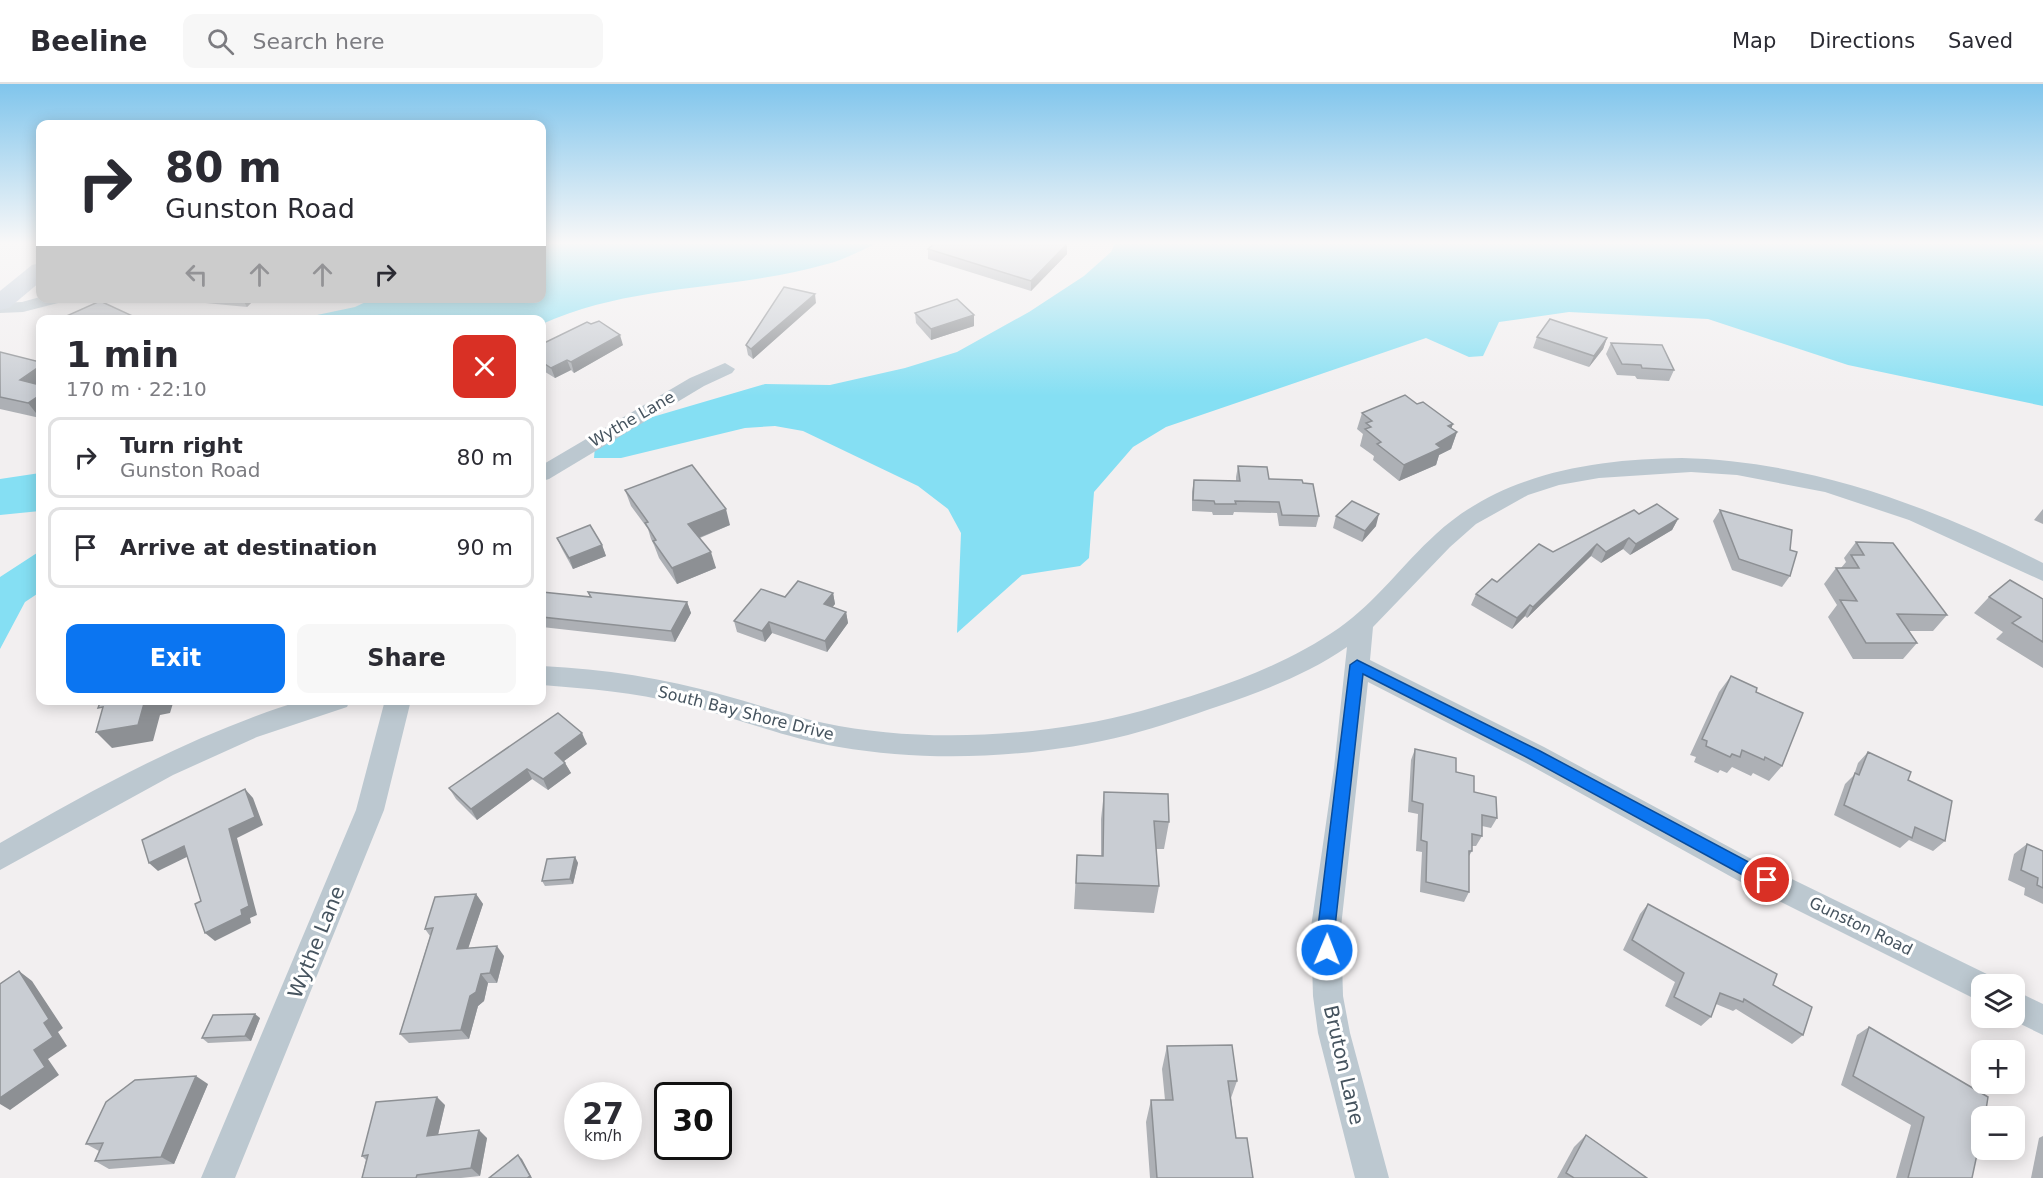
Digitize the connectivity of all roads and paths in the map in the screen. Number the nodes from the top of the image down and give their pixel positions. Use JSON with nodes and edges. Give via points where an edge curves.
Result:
{"nodes":[{"id":1,"x":38,"y":303,"type":"edge"},
{"id":2,"x":0,"y":308,"type":"edge"},
{"id":3,"x":725,"y":369,"type":"dead end"},
{"id":4,"x":546,"y":472,"type":"edge"},
{"id":5,"x":2043,"y":573,"type":"edge"},
{"id":6,"x":1361,"y":624,"type":"junction"},
{"id":7,"x":1357,"y":665,"type":"junction"},
{"id":8,"x":546,"y":676,"type":"edge"},
{"id":9,"x":323,"y":705,"type":"edge"},
{"id":10,"x":397,"y":705,"type":"edge"},
{"id":11,"x":0,"y":858,"type":"edge"},
{"id":12,"x":1971,"y":982,"type":"edge"},
{"id":13,"x":2025,"y":1011,"type":"edge"},
{"id":14,"x":2043,"y":1020,"type":"edge"},
{"id":15,"x":218,"y":1178,"type":"edge"},
{"id":16,"x":1371,"y":1178,"type":"edge"}],
"edges":[{"from":1,"to":2,"type":"street"},
{"from":3,"to":4,"type":"street","name":"Wythe Lane","via":[[687,387]]},
{"from":5,"to":6,"type":"street","name":"South Bay Shore Drive","via":[[1944,525],[1845,491],[1745,470],[1662,465],[1564,477],[1499,500],[1467,520],[1437,546]]},
{"from":6,"to":7,"type":"street","name":"Bruton Lane"},
{"from":6,"to":8,"type":"street","name":"South Bay Shore Drive","via":[[1272,677],[1147,720],[1106,729],[944,745],[844,738],[720,704],[608,680]]},
{"from":7,"to":12,"type":"street","name":"Gunston Road","via":[[1535,755],[1747,871]]},
{"from":7,"to":16,"type":"street","name":"Bruton Lane","via":[[1326,927],[1328,996],[1334,1034]]},
{"from":9,"to":11,"type":"street","via":[[230,736],[156,768]]},
{"from":10,"to":15,"type":"street","name":"Wythe Lane","via":[[370,810]]},
{"from":13,"to":14,"type":"street"}]}
